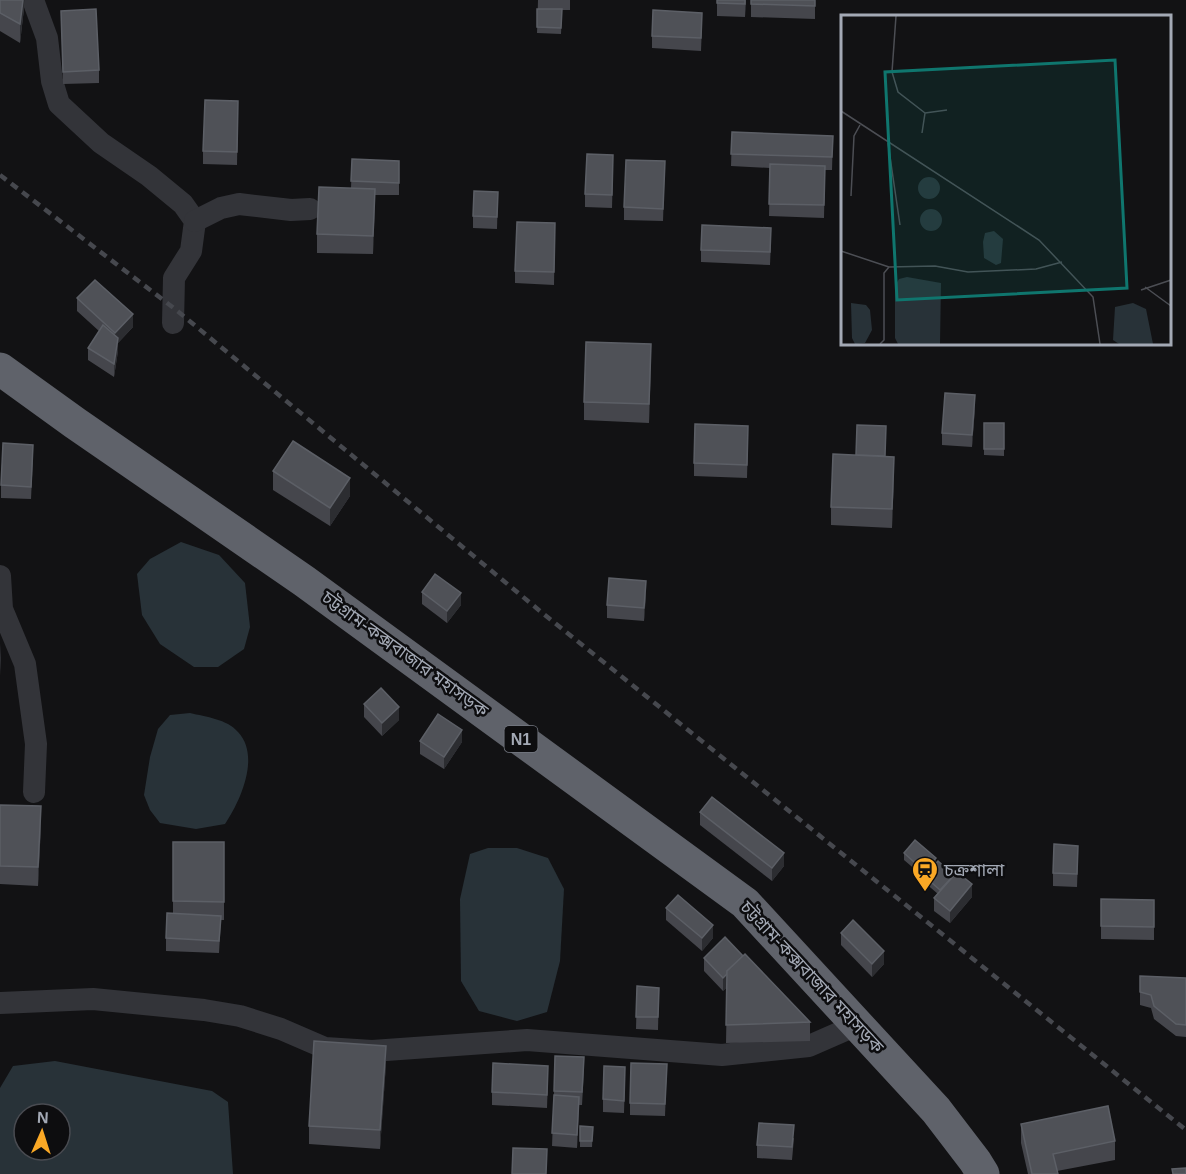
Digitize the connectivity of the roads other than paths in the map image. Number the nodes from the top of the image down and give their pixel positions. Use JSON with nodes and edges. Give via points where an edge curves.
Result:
{"nodes":[{"id":1,"x":33,"y":0,"type":"edge"},
{"id":2,"x":310,"y":209,"type":"dead end"},
{"id":3,"x":195,"y":221,"type":"junction"},
{"id":4,"x":173,"y":323,"type":"dead end"},
{"id":5,"x":0,"y":369,"type":"edge"},
{"id":6,"x":0,"y":576,"type":"edge"},
{"id":7,"x":34,"y":792,"type":"dead end"},
{"id":8,"x":0,"y":1003,"type":"edge"},
{"id":9,"x":857,"y":1024,"type":"junction"},
{"id":10,"x":983,"y":1174,"type":"edge"}],
"edges":[{"from":1,"to":3,"type":"street","via":[[47,38],[59,104],[101,143],[183,204]]},
{"from":2,"to":3,"type":"street","via":[[239,204]]},
{"from":3,"to":4,"type":"street","via":[[191,251],[174,278]]},
{"from":5,"to":9,"type":"highway","name":"চট্টগ্রাম-কক্সবাজার মহাসড়ক","number":"N1","via":[[304,580],[745,903]]},
{"from":6,"to":7,"type":"street","via":[[2,609],[25,664],[36,744]]},
{"from":8,"to":9,"type":"street","via":[[93,999],[204,1010],[240,1016],[325,1048],[372,1051],[527,1040],[722,1055],[808,1046]]},
{"from":9,"to":10,"type":"highway","name":"চট্টগ্রাম-কক্সবাজার মহাসড়ক","number":"N1","via":[[936,1110]]}]}
